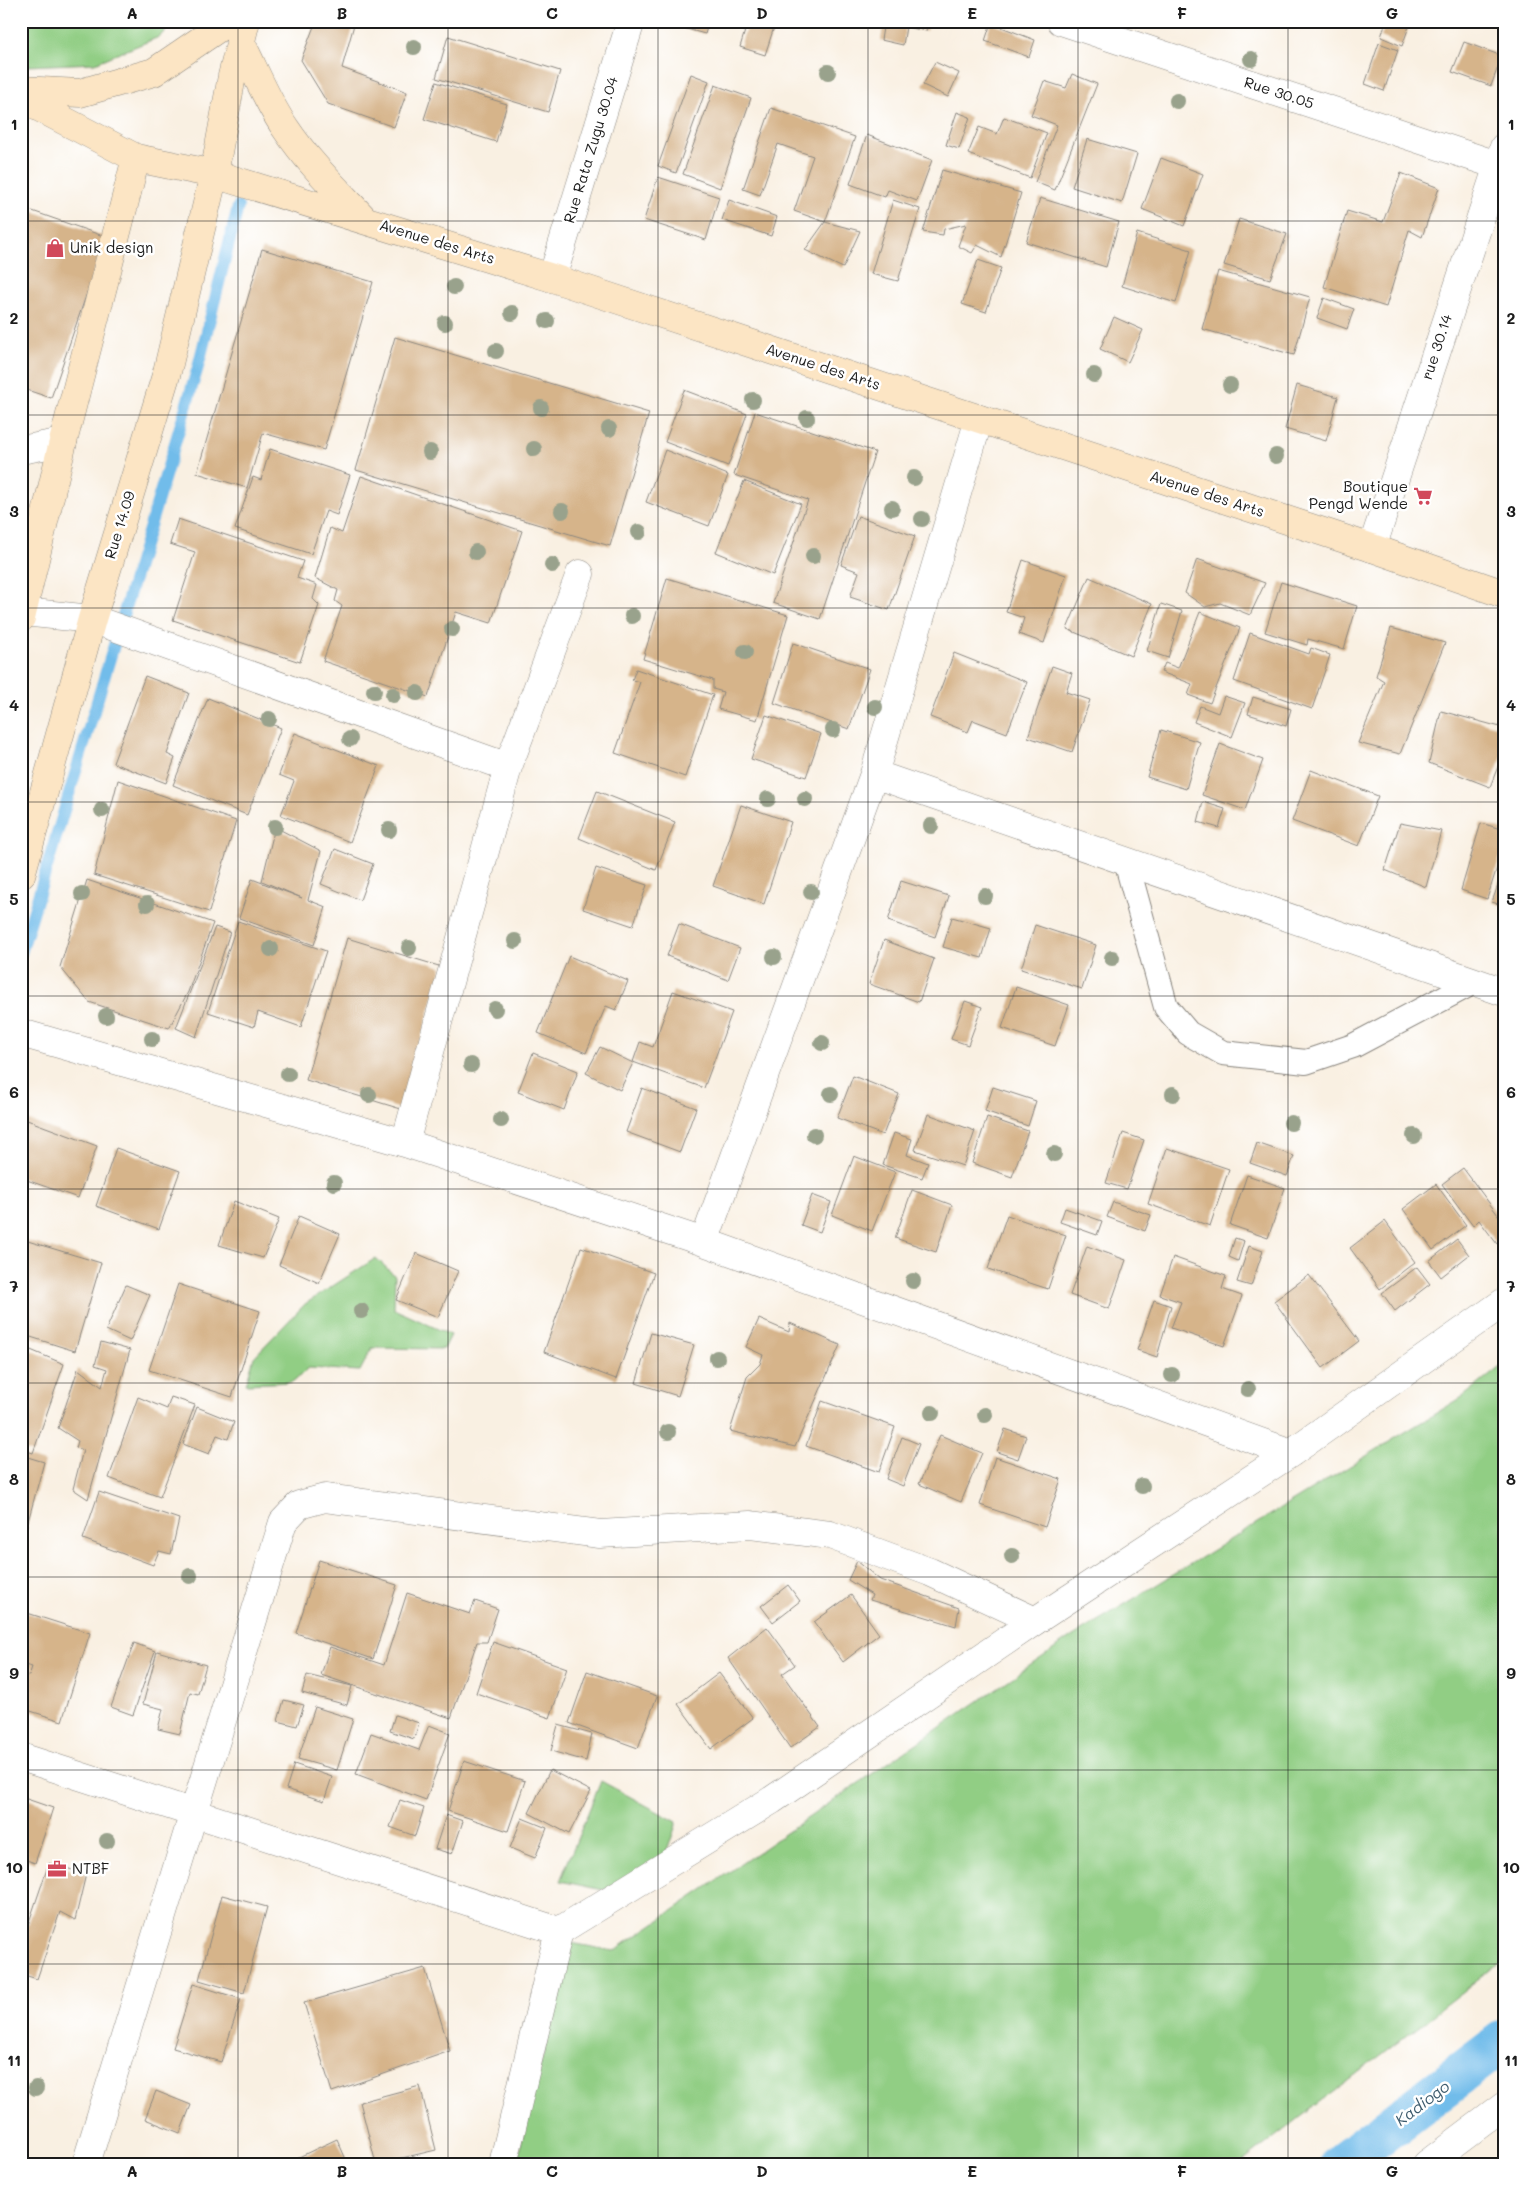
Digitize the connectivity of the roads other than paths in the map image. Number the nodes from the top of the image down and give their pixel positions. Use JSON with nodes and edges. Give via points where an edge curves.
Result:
{"nodes":[{"id":1,"x":631,"y":21,"type":"edge"},
{"id":2,"x":1061,"y":21,"type":"edge"},
{"id":3,"x":236,"y":28,"type":"edge"},
{"id":4,"x":21,"y":90,"type":"edge"},
{"id":5,"x":21,"y":98,"type":"edge"},
{"id":6,"x":1500,"y":156,"type":"edge"},
{"id":7,"x":136,"y":158,"type":"junction"},
{"id":8,"x":214,"y":174,"type":"junction"},
{"id":9,"x":364,"y":219,"type":"junction"},
{"id":10,"x":552,"y":278,"type":"junction"},
{"id":11,"x":979,"y":419,"type":"junction"},
{"id":12,"x":63,"y":442,"type":"junction"},
{"id":13,"x":21,"y":450,"type":"edge"},
{"id":14,"x":1372,"y":548,"type":"junction"},
{"id":15,"x":580,"y":574,"type":"dead end"},
{"id":16,"x":1504,"y":594,"type":"edge"},
{"id":17,"x":22,"y":615,"type":"edge"},
{"id":18,"x":92,"y":619,"type":"junction"},
{"id":19,"x":508,"y":767,"type":"junction"},
{"id":20,"x":874,"y":774,"type":"junction"},
{"id":21,"x":1126,"y":861,"type":"junction"},
{"id":22,"x":21,"y":875,"type":"edge"},
{"id":23,"x":1474,"y":982,"type":"junction"},
{"id":24,"x":1504,"y":992,"type":"edge"},
{"id":25,"x":21,"y":1033,"type":"edge"},
{"id":26,"x":405,"y":1143,"type":"junction"},
{"id":27,"x":704,"y":1242,"type":"junction"},
{"id":28,"x":1504,"y":1302,"type":"edge"},
{"id":29,"x":1291,"y":1452,"type":"junction"},
{"id":30,"x":1035,"y":1621,"type":"junction"},
{"id":31,"x":21,"y":1757,"type":"edge"},
{"id":32,"x":194,"y":1812,"type":"junction"},
{"id":33,"x":559,"y":1931,"type":"junction"},
{"id":34,"x":1504,"y":2106,"type":"edge"},
{"id":35,"x":86,"y":2164,"type":"edge"},
{"id":36,"x":503,"y":2164,"type":"edge"},
{"id":37,"x":1427,"y":2164,"type":"edge"}],
"edges":[{"from":1,"to":10,"type":"street","name":"Rue Rata Zugu 30.04"},
{"from":2,"to":6,"type":"street","name":"Rue 30.05"},
{"from":3,"to":4,"type":"street","via":[[217,29],[154,72],[80,93]]},
{"from":3,"to":8,"type":"street","name":"Rue 14.09"},
{"from":3,"to":9,"type":"street","via":[[286,129],[306,156]]},
{"from":5,"to":7,"type":"street","name":"Avenue des Arts"},
{"from":6,"to":14,"type":"street","name":"rue 30.14"},
{"from":7,"to":8,"type":"street","name":"Avenue des Arts"},
{"from":7,"to":12,"type":"street"},
{"from":8,"to":9,"type":"street","name":"Avenue des Arts"},
{"from":8,"to":18,"type":"street","name":"Rue 14.09","via":[[167,372]]},
{"from":9,"to":10,"type":"street","name":"Avenue des Arts"},
{"from":10,"to":11,"type":"street","name":"Avenue des Arts"},
{"from":11,"to":14,"type":"street","name":"Avenue des Arts"},
{"from":11,"to":20,"type":"street"},
{"from":12,"to":13,"type":"street"},
{"from":12,"to":17,"type":"street"},
{"from":14,"to":16,"type":"street","name":"Avenue des Arts"},
{"from":15,"to":19,"type":"street"},
{"from":17,"to":18,"type":"street"},
{"from":18,"to":19,"type":"street"},
{"from":18,"to":22,"type":"street","name":"Rue 14.09"},
{"from":19,"to":26,"type":"street"},
{"from":20,"to":21,"type":"street"},
{"from":20,"to":27,"type":"street"},
{"from":21,"to":23,"type":"street"},
{"from":21,"to":23,"type":"lane","via":[[1166,1007],[1188,1032],[1223,1053],[1306,1062],[1353,1046]]},
{"from":23,"to":24,"type":"street"},
{"from":25,"to":26,"type":"street"},
{"from":26,"to":27,"type":"street"},
{"from":27,"to":29,"type":"street"},
{"from":28,"to":29,"type":"street"},
{"from":29,"to":30,"type":"street"},
{"from":30,"to":32,"type":"street","via":[[930,1572],[830,1535],[750,1525],[600,1534],[324,1498],[299,1505],[283,1522]]},
{"from":30,"to":33,"type":"street","via":[[772,1800]]},
{"from":31,"to":32,"type":"street"},
{"from":32,"to":33,"type":"street"},
{"from":32,"to":35,"type":"street"},
{"from":33,"to":36,"type":"street"},
{"from":34,"to":37,"type":"street"}]}
